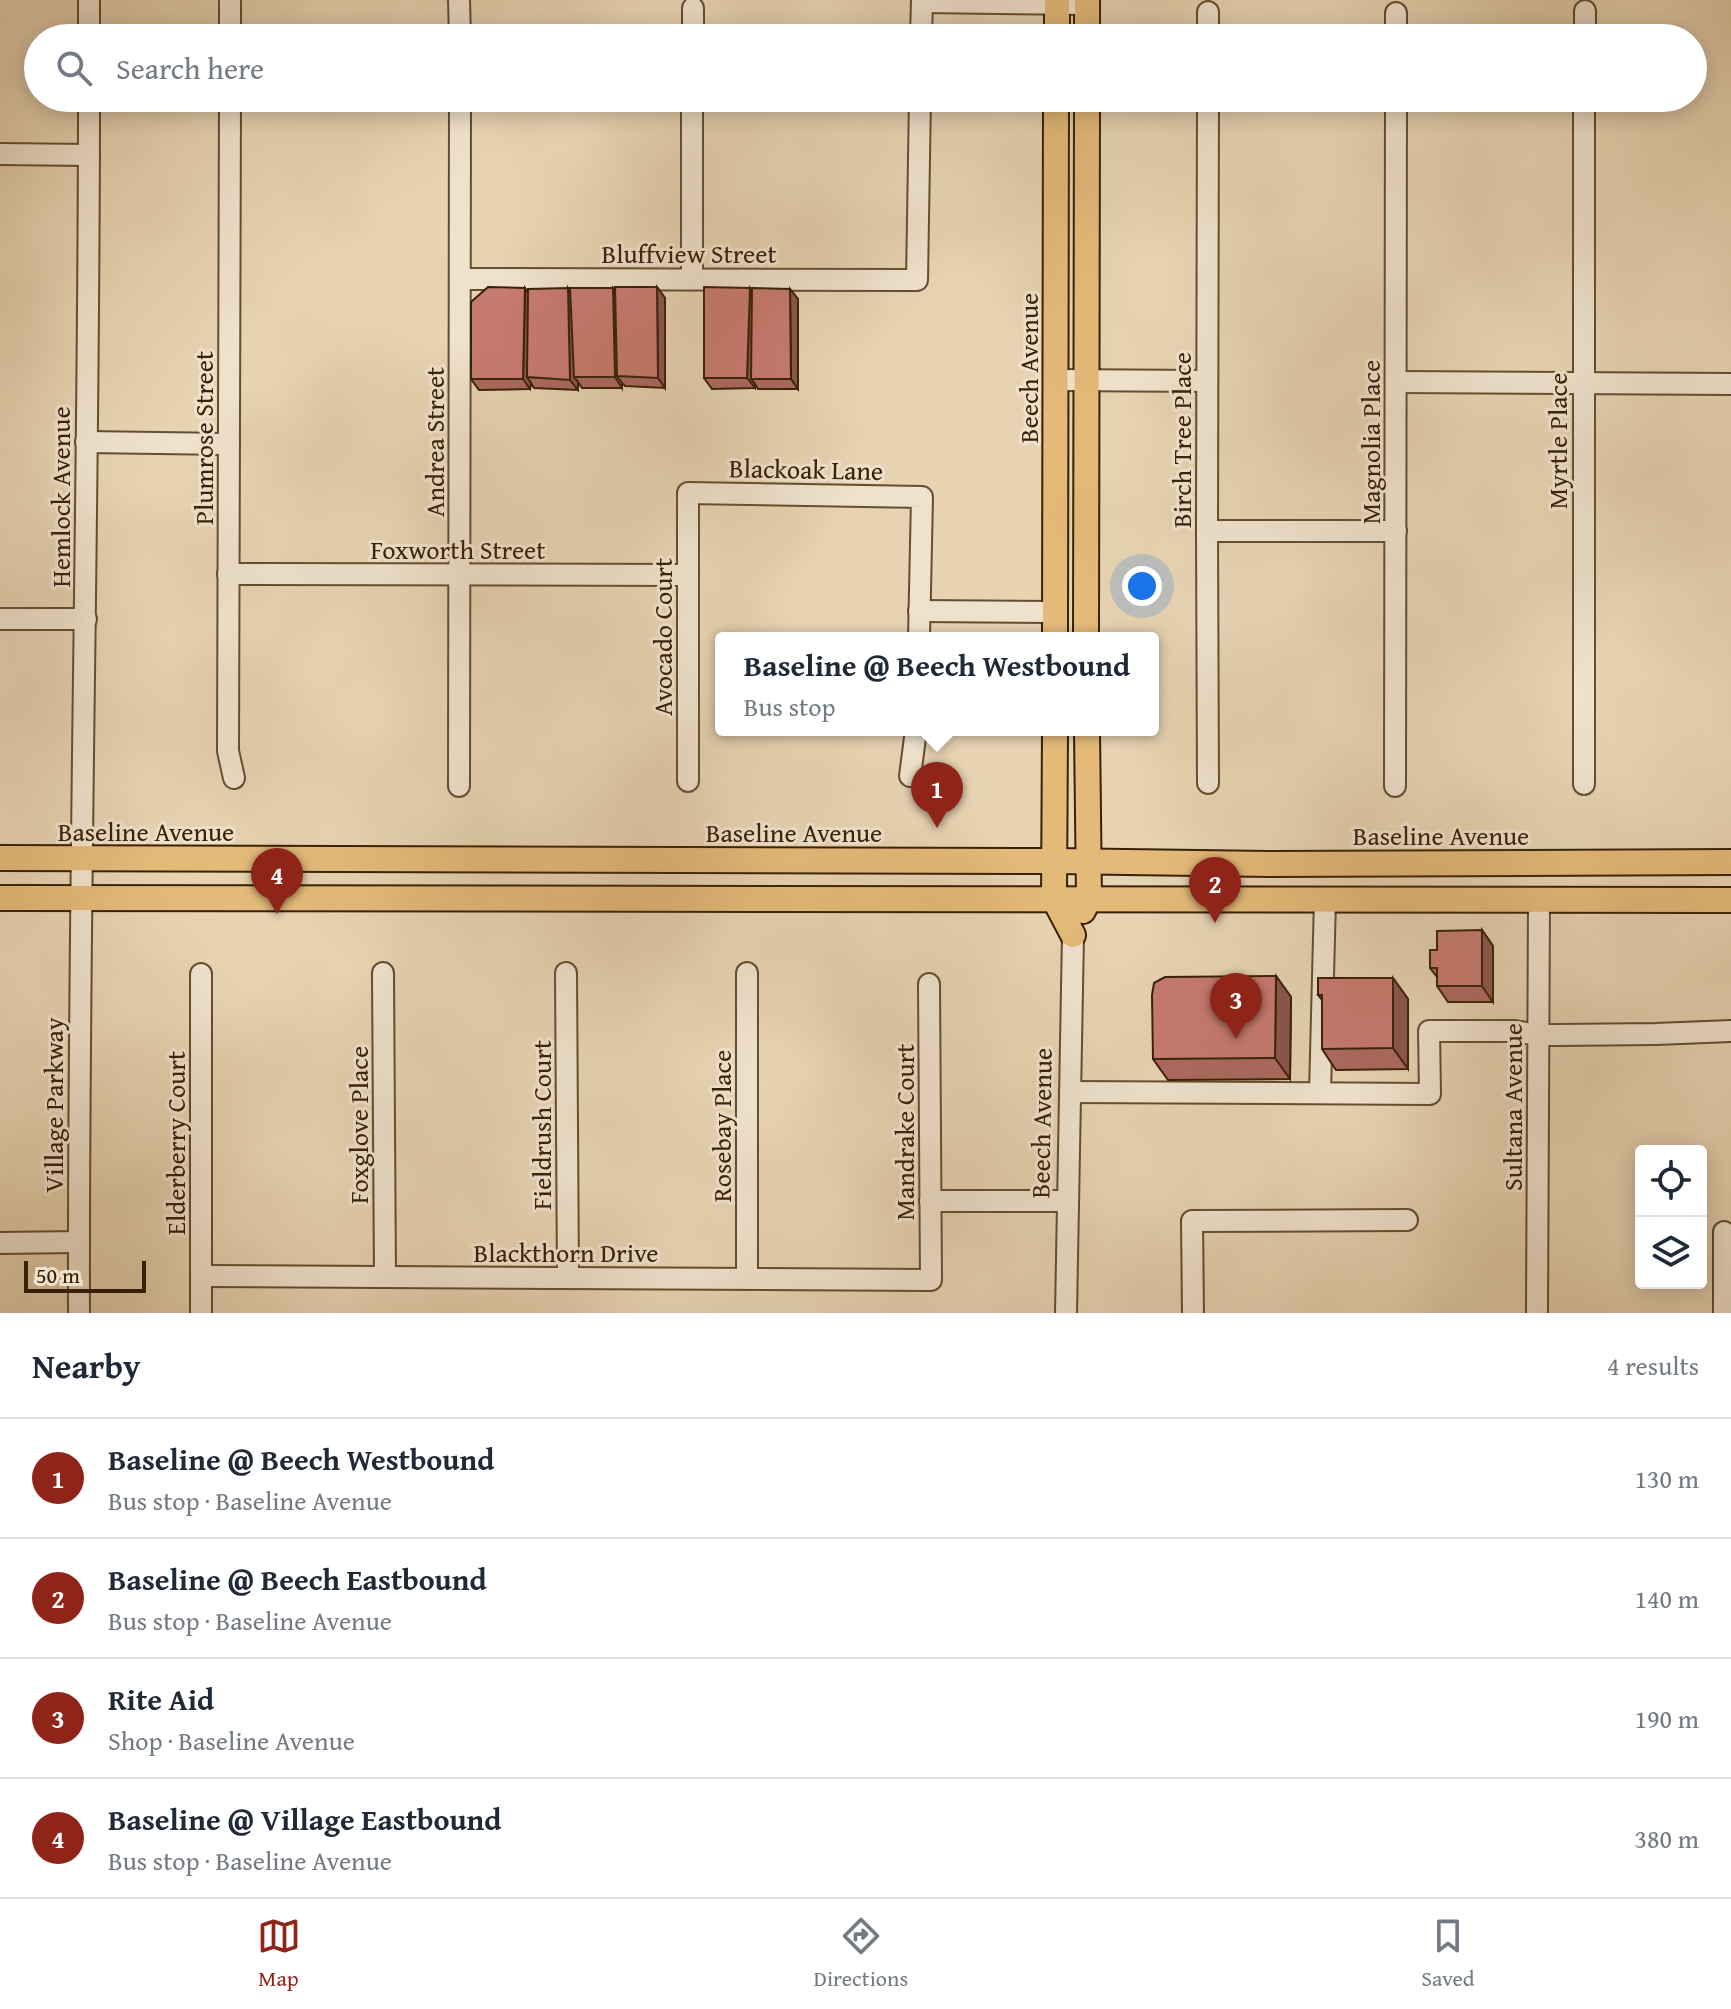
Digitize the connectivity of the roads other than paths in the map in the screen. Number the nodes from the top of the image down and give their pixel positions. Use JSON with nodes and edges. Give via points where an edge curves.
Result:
{"nodes":[{"id":1,"x":89,"y":0,"type":"edge"},
{"id":2,"x":230,"y":0,"type":"edge"},
{"id":3,"x":459,"y":0,"type":"edge"},
{"id":4,"x":922,"y":1,"type":"edge"},
{"id":5,"x":1057,"y":2,"type":"edge"},
{"id":6,"x":1087,"y":2,"type":"edge"},
{"id":7,"x":693,"y":8,"type":"dead end"},
{"id":8,"x":1585,"y":11,"type":"dead end"},
{"id":9,"x":1208,"y":12,"type":"dead end"},
{"id":10,"x":1396,"y":13,"type":"dead end"},
{"id":11,"x":89,"y":24,"type":"edge"},
{"id":12,"x":230,"y":24,"type":"edge"},
{"id":13,"x":460,"y":24,"type":"edge"},
{"id":14,"x":693,"y":24,"type":"edge"},
{"id":15,"x":921,"y":24,"type":"edge"},
{"id":16,"x":1057,"y":24,"type":"edge"},
{"id":17,"x":1087,"y":24,"type":"edge"},
{"id":18,"x":1208,"y":24,"type":"edge"},
{"id":19,"x":1396,"y":24,"type":"edge"},
{"id":20,"x":1585,"y":24,"type":"edge"},
{"id":21,"x":89,"y":112,"type":"edge"},
{"id":22,"x":230,"y":112,"type":"edge"},
{"id":23,"x":460,"y":112,"type":"edge"},
{"id":24,"x":692,"y":112,"type":"edge"},
{"id":25,"x":920,"y":112,"type":"edge"},
{"id":26,"x":1056,"y":112,"type":"edge"},
{"id":27,"x":1087,"y":112,"type":"edge"},
{"id":28,"x":1208,"y":112,"type":"edge"},
{"id":29,"x":1396,"y":112,"type":"edge"},
{"id":30,"x":1584,"y":112,"type":"edge"},
{"id":31,"x":0,"y":154,"type":"edge"},
{"id":32,"x":89,"y":155,"type":"junction"},
{"id":33,"x":460,"y":279,"type":"junction"},
{"id":34,"x":692,"y":279,"type":"junction"},
{"id":35,"x":1055,"y":380,"type":"junction"},
{"id":36,"x":1086,"y":380,"type":"junction"},
{"id":37,"x":1207,"y":381,"type":"junction"},
{"id":38,"x":1397,"y":382,"type":"junction"},
{"id":39,"x":1583,"y":384,"type":"junction"},
{"id":40,"x":1731,"y":384,"type":"edge"},
{"id":41,"x":86,"y":442,"type":"junction"},
{"id":42,"x":229,"y":444,"type":"junction"},
{"id":43,"x":688,"y":493,"type":"joint"},
{"id":44,"x":1207,"y":531,"type":"junction"},
{"id":45,"x":1396,"y":531,"type":"junction"},
{"id":46,"x":228,"y":574,"type":"junction"},
{"id":47,"x":688,"y":575,"type":"junction"},
{"id":48,"x":460,"y":576,"type":"junction"},
{"id":49,"x":919,"y":611,"type":"junction"},
{"id":50,"x":1055,"y":612,"type":"junction"},
{"id":51,"x":0,"y":619,"type":"edge"},
{"id":52,"x":86,"y":619,"type":"junction"},
{"id":53,"x":919,"y":632,"type":"edge"},
{"id":54,"x":1055,"y":632,"type":"edge"},
{"id":55,"x":1086,"y":632,"type":"edge"},
{"id":56,"x":915,"y":736,"type":"edge"},
{"id":57,"x":1055,"y":736,"type":"edge"},
{"id":58,"x":1087,"y":736,"type":"edge"},
{"id":59,"x":910,"y":776,"type":"dead end"},
{"id":60,"x":234,"y":778,"type":"dead end"},
{"id":61,"x":688,"y":781,"type":"dead end"},
{"id":62,"x":1208,"y":783,"type":"dead end"},
{"id":63,"x":1584,"y":784,"type":"dead end"},
{"id":64,"x":459,"y":786,"type":"dead end"},
{"id":65,"x":1395,"y":786,"type":"dead end"},
{"id":66,"x":0,"y":858,"type":"edge"},
{"id":67,"x":80,"y":858,"type":"junction"},
{"id":68,"x":1055,"y":861,"type":"junction"},
{"id":69,"x":1087,"y":862,"type":"junction"},
{"id":70,"x":1731,"y":862,"type":"edge"},
{"id":71,"x":80,"y":897,"type":"junction"},
{"id":72,"x":0,"y":898,"type":"edge"},
{"id":73,"x":1054,"y":899,"type":"junction"},
{"id":74,"x":1089,"y":899,"type":"junction"},
{"id":75,"x":1325,"y":899,"type":"junction"},
{"id":76,"x":1731,"y":900,"type":"edge"},
{"id":77,"x":1539,"y":901,"type":"junction"},
{"id":78,"x":1073,"y":935,"type":"junction"},
{"id":79,"x":383,"y":973,"type":"dead end"},
{"id":80,"x":566,"y":973,"type":"dead end"},
{"id":81,"x":747,"y":973,"type":"dead end"},
{"id":82,"x":201,"y":974,"type":"dead end"},
{"id":83,"x":929,"y":984,"type":"dead end"},
{"id":84,"x":1731,"y":1031,"type":"edge"},
{"id":85,"x":1538,"y":1035,"type":"junction"},
{"id":86,"x":1070,"y":1092,"type":"junction"},
{"id":87,"x":1320,"y":1093,"type":"junction"},
{"id":88,"x":930,"y":1201,"type":"junction"},
{"id":89,"x":1067,"y":1201,"type":"junction"},
{"id":90,"x":1407,"y":1220,"type":"dead end"},
{"id":91,"x":1724,"y":1232,"type":"dead end"},
{"id":92,"x":79,"y":1242,"type":"junction"},
{"id":93,"x":0,"y":1243,"type":"edge"},
{"id":94,"x":202,"y":1276,"type":"junction"},
{"id":95,"x":385,"y":1277,"type":"junction"},
{"id":96,"x":568,"y":1278,"type":"junction"},
{"id":97,"x":747,"y":1279,"type":"junction"},
{"id":98,"x":931,"y":1280,"type":"joint"},
{"id":99,"x":79,"y":1313,"type":"edge"},
{"id":100,"x":201,"y":1313,"type":"edge"},
{"id":101,"x":1066,"y":1313,"type":"edge"},
{"id":102,"x":1193,"y":1313,"type":"edge"},
{"id":103,"x":1537,"y":1313,"type":"edge"},
{"id":104,"x":1724,"y":1313,"type":"edge"}],
"edges":[{"from":1,"to":11,"type":"street"},
{"from":2,"to":12,"type":"street"},
{"from":3,"to":13,"type":"street"},
{"from":4,"to":5,"type":"street"},
{"from":4,"to":15,"type":"street"},
{"from":5,"to":6,"type":"street"},
{"from":5,"to":16,"type":"main road"},
{"from":6,"to":17,"type":"main road"},
{"from":7,"to":14,"type":"street"},
{"from":8,"to":20,"type":"street"},
{"from":9,"to":18,"type":"street"},
{"from":10,"to":19,"type":"street"},
{"from":21,"to":32,"type":"street","name":"Hemlock Avenue"},
{"from":22,"to":42,"type":"street","name":"Plumrose Street"},
{"from":23,"to":33,"type":"street","name":"Andrea Street"},
{"from":24,"to":34,"type":"street"},
{"from":25,"to":34,"type":"street","name":"Bluffview Street","via":[[917,280]]},
{"from":26,"to":35,"type":"main road","name":"Beech Avenue"},
{"from":27,"to":36,"type":"main road"},
{"from":28,"to":37,"type":"street","name":"Birch Tree Place"},
{"from":29,"to":38,"type":"street","name":"Magnolia Place"},
{"from":30,"to":39,"type":"street","name":"Myrtle Place"},
{"from":31,"to":32,"type":"street"},
{"from":32,"to":41,"type":"street","name":"Hemlock Avenue"},
{"from":33,"to":34,"type":"street","name":"Bluffview Street"},
{"from":33,"to":48,"type":"street","name":"Andrea Street"},
{"from":35,"to":36,"type":"street"},
{"from":35,"to":50,"type":"main road","name":"Beech Avenue"},
{"from":36,"to":37,"type":"street"},
{"from":36,"to":55,"type":"main road"},
{"from":37,"to":44,"type":"street","name":"Birch Tree Place"},
{"from":38,"to":39,"type":"street"},
{"from":38,"to":45,"type":"street","name":"Magnolia Place"},
{"from":39,"to":40,"type":"street"},
{"from":39,"to":63,"type":"street","name":"Myrtle Place"},
{"from":41,"to":42,"type":"street"},
{"from":41,"to":52,"type":"street","name":"Hemlock Avenue"},
{"from":42,"to":46,"type":"street","name":"Plumrose Street"},
{"from":43,"to":47,"type":"street","name":"Avocado Court"},
{"from":43,"to":49,"type":"street","name":"Blackoak Lane","via":[[922,497]]},
{"from":44,"to":45,"type":"street"},
{"from":44,"to":62,"type":"street","name":"Birch Tree Place"},
{"from":45,"to":65,"type":"street","name":"Magnolia Place"},
{"from":46,"to":48,"type":"street","name":"Foxworth Street"},
{"from":46,"to":60,"type":"street","name":"Plumrose Street","via":[[228,751]]},
{"from":47,"to":48,"type":"street","name":"Foxworth Street"},
{"from":47,"to":61,"type":"street","name":"Avocado Court"},
{"from":48,"to":64,"type":"street","name":"Andrea Street"},
{"from":49,"to":50,"type":"street"},
{"from":49,"to":53,"type":"street"},
{"from":50,"to":54,"type":"main road","name":"Beech Avenue"},
{"from":51,"to":52,"type":"street"},
{"from":52,"to":67,"type":"street","name":"Hemlock Avenue"},
{"from":56,"to":59,"type":"street"},
{"from":57,"to":68,"type":"main road","name":"Beech Avenue"},
{"from":58,"to":69,"type":"main road","name":"Beech Avenue"},
{"from":66,"to":67,"type":"main road","name":"Baseline Avenue"},
{"from":67,"to":68,"type":"main road","name":"Baseline Avenue"},
{"from":67,"to":71,"type":"street","name":"Hemlock Avenue"},
{"from":68,"to":69,"type":"main road","name":"Baseline Avenue"},
{"from":68,"to":73,"type":"main road","name":"Beech Avenue"},
{"from":69,"to":70,"type":"main road","name":"Baseline Avenue"},
{"from":69,"to":74,"type":"main road","name":"Beech Avenue"},
{"from":71,"to":72,"type":"main road"},
{"from":71,"to":73,"type":"main road"},
{"from":71,"to":92,"type":"street","name":"Village Parkway"},
{"from":73,"to":74,"type":"main road"},
{"from":73,"to":78,"type":"main road","name":"Beech Avenue"},
{"from":74,"to":75,"type":"main road"},
{"from":74,"to":78,"type":"main road","name":"Beech Avenue"},
{"from":75,"to":77,"type":"main road"},
{"from":75,"to":87,"type":"street"},
{"from":76,"to":77,"type":"main road"},
{"from":77,"to":85,"type":"street","name":"Sultana Avenue"},
{"from":78,"to":86,"type":"street","name":"Beech Avenue"},
{"from":79,"to":95,"type":"street","name":"Foxglove Place"},
{"from":80,"to":96,"type":"street","name":"Fieldrush Court"},
{"from":81,"to":97,"type":"street","name":"Rosebay Place"},
{"from":82,"to":94,"type":"street","name":"Elderberry Court"},
{"from":83,"to":88,"type":"street","name":"Mandrake Court"},
{"from":84,"to":85,"type":"street"},
{"from":85,"to":87,"type":"street","via":[[1429,1031],[1430,1094]]},
{"from":85,"to":103,"type":"street","name":"Sultana Avenue"},
{"from":86,"to":87,"type":"street"},
{"from":86,"to":89,"type":"street","name":"Beech Avenue"},
{"from":88,"to":89,"type":"street"},
{"from":88,"to":98,"type":"street","name":"Mandrake Court"},
{"from":89,"to":101,"type":"street","name":"Beech Avenue"},
{"from":90,"to":102,"type":"street","via":[[1192,1221]]},
{"from":91,"to":104,"type":"street"},
{"from":92,"to":93,"type":"street"},
{"from":92,"to":99,"type":"street","name":"Village Parkway"},
{"from":94,"to":95,"type":"street","name":"Blackthorn Drive"},
{"from":94,"to":100,"type":"street","name":"Elderberry Court"},
{"from":95,"to":96,"type":"street","name":"Blackthorn Drive"},
{"from":96,"to":97,"type":"street","name":"Blackthorn Drive"},
{"from":97,"to":98,"type":"street","name":"Blackthorn Drive"}]}
